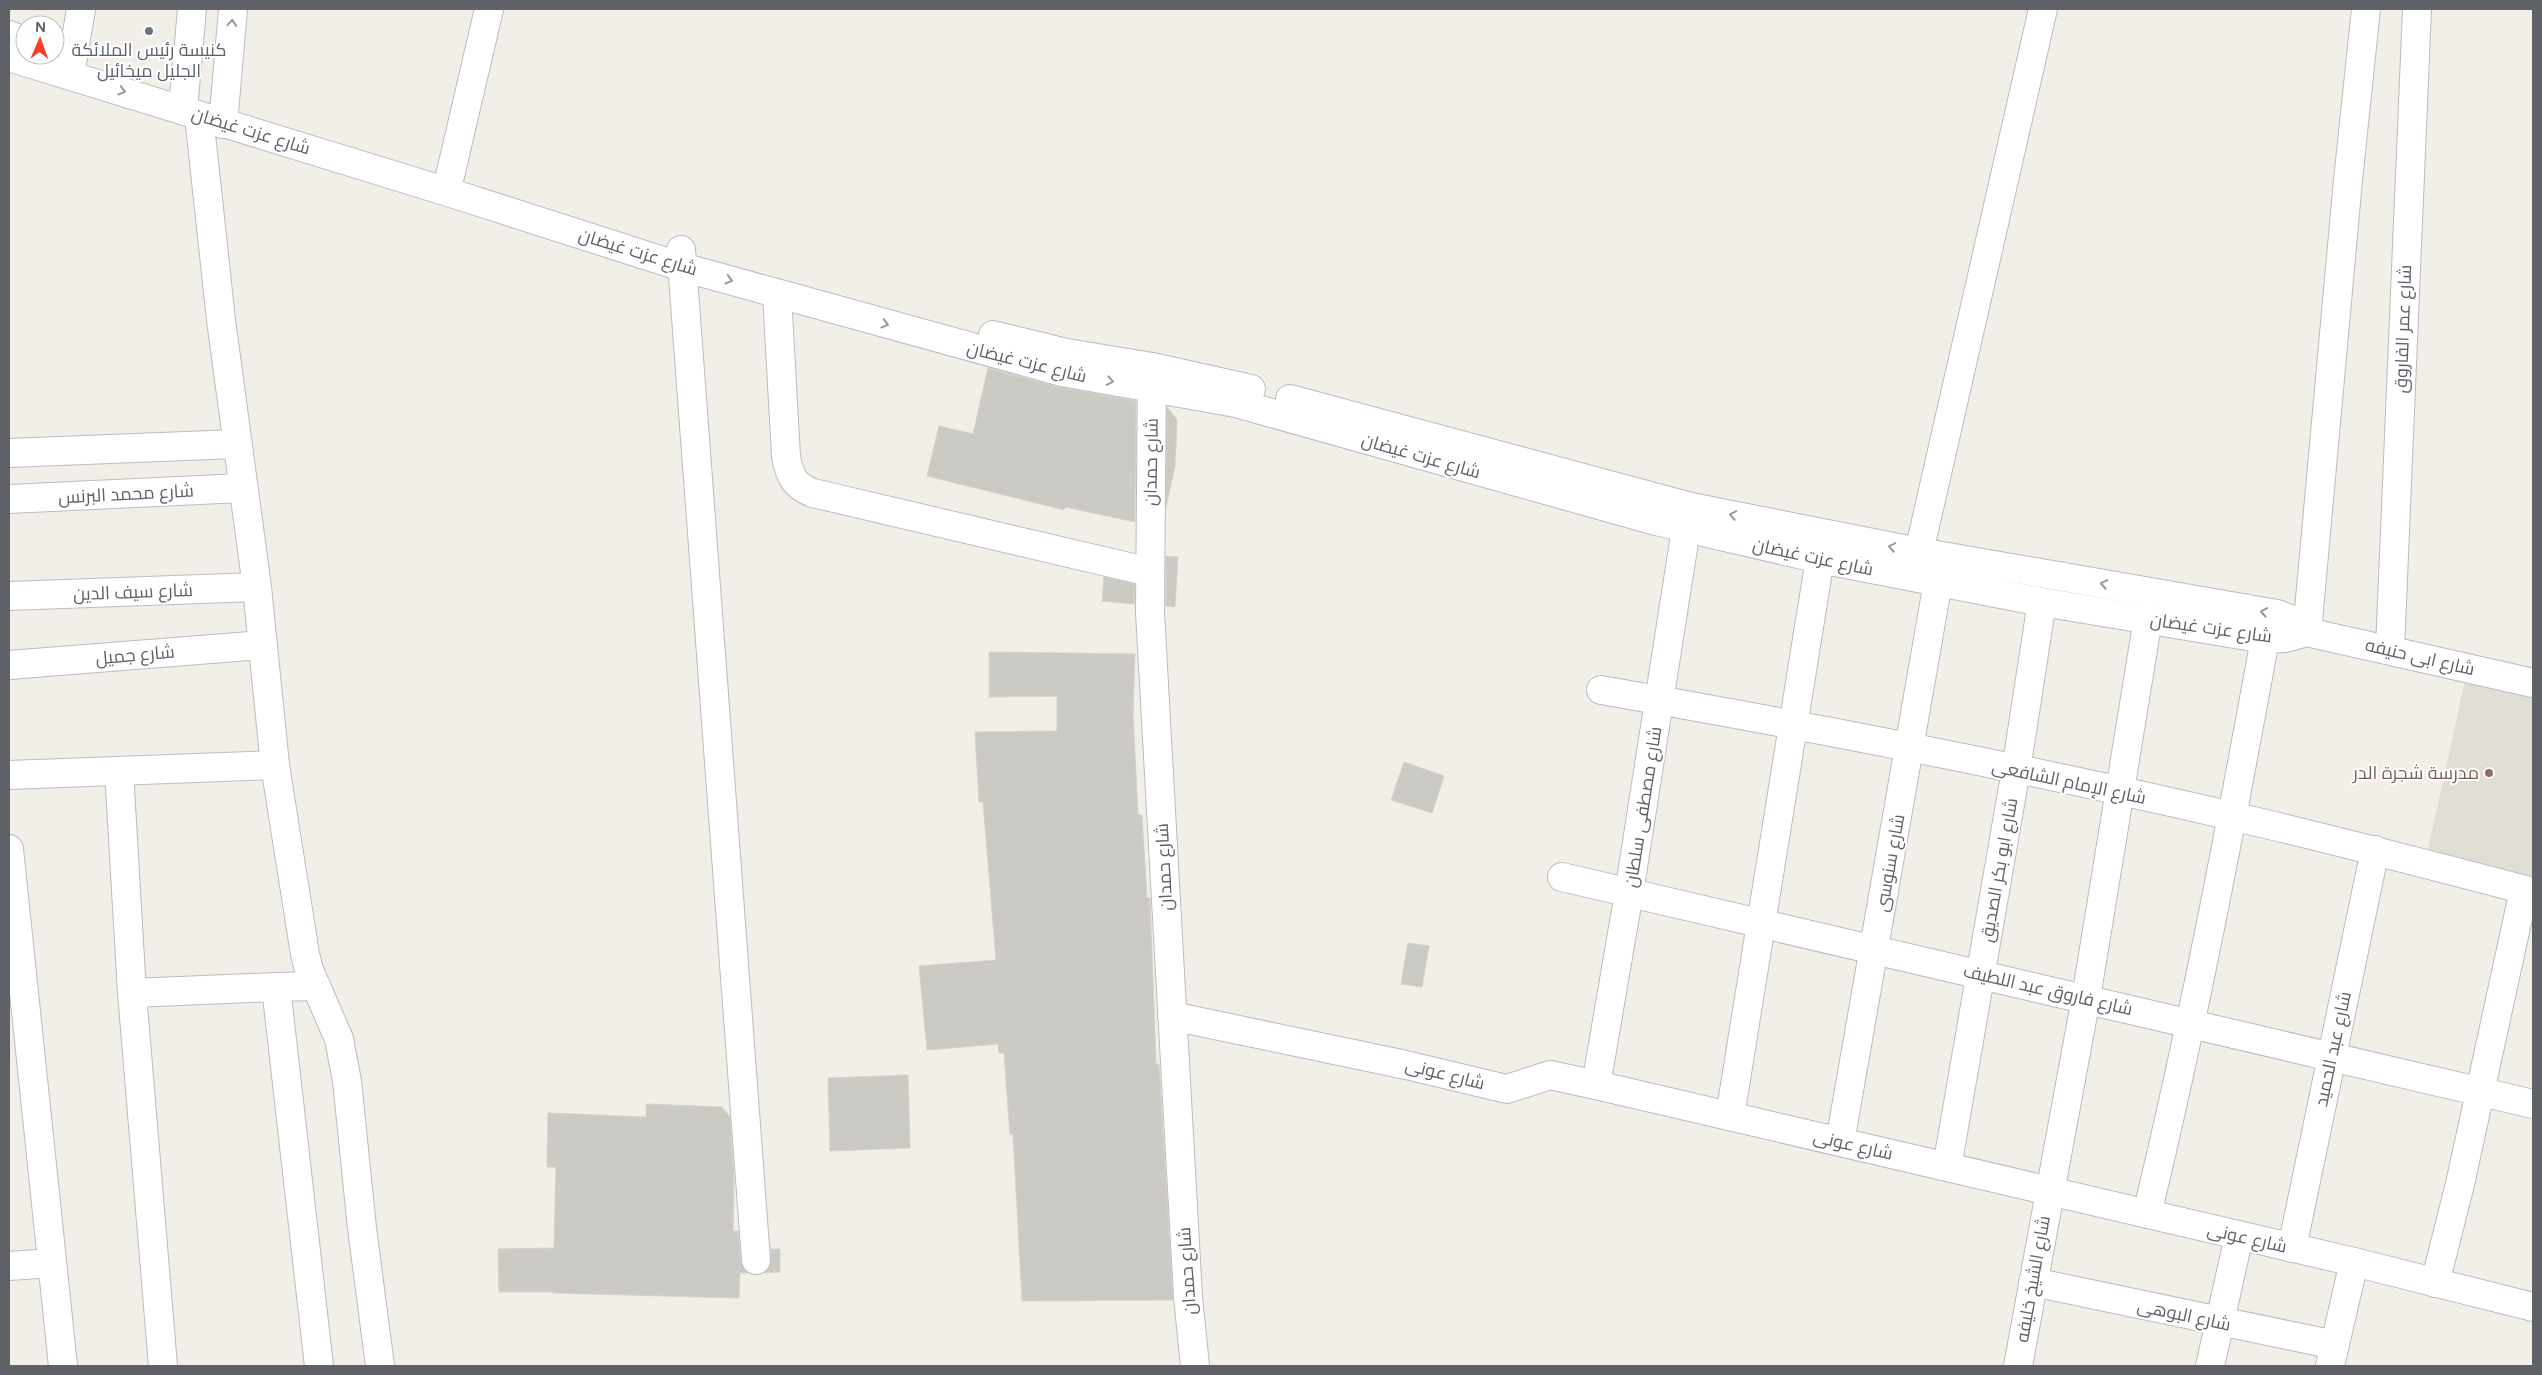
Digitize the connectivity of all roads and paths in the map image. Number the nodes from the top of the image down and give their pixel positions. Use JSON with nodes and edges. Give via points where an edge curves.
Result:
{"nodes":[{"id":1,"x":81,"y":9,"type":"edge"},
{"id":2,"x":192,"y":9,"type":"edge"},
{"id":3,"x":233,"y":9,"type":"edge"},
{"id":4,"x":489,"y":9,"type":"edge"},
{"id":5,"x":2044,"y":9,"type":"edge"},
{"id":6,"x":2366,"y":9,"type":"edge"},
{"id":7,"x":2417,"y":9,"type":"edge"},
{"id":8,"x":9,"y":57,"type":"edge"},
{"id":9,"x":66,"y":60,"type":"edge"},
{"id":10,"x":203,"y":110,"type":"junction"},
{"id":11,"x":450,"y":176,"type":"junction"},
{"id":12,"x":682,"y":257,"type":"junction"},
{"id":13,"x":777,"y":294,"type":"junction"},
{"id":14,"x":1152,"y":378,"type":"junction"},
{"id":15,"x":236,"y":444,"type":"junction"},
{"id":16,"x":9,"y":453,"type":"edge"},
{"id":17,"x":242,"y":488,"type":"junction"},
{"id":18,"x":9,"y":499,"type":"edge"},
{"id":19,"x":1686,"y":529,"type":"junction"},
{"id":20,"x":1919,"y":552,"type":"junction"},
{"id":21,"x":1820,"y":559,"type":"junction"},
{"id":22,"x":1150,"y":572,"type":"junction"},
{"id":23,"x":1938,"y":582,"type":"junction"},
{"id":24,"x":257,"y":587,"type":"junction"},
{"id":25,"x":9,"y":596,"type":"edge"},
{"id":26,"x":2042,"y":602,"type":"junction"},
{"id":27,"x":2148,"y":620,"type":"junction"},
{"id":28,"x":2307,"y":632,"type":"junction"},
{"id":29,"x":2265,"y":639,"type":"junction"},
{"id":30,"x":262,"y":645,"type":"junction"},
{"id":31,"x":2390,"y":649,"type":"junction"},
{"id":32,"x":9,"y":665,"type":"edge"},
{"id":33,"x":2533,"y":683,"type":"edge"},
{"id":34,"x":1601,"y":690,"type":"dead end"},
{"id":35,"x":1660,"y":700,"type":"junction"},
{"id":36,"x":1794,"y":726,"type":"junction"},
{"id":37,"x":1910,"y":748,"type":"junction"},
{"id":38,"x":275,"y":765,"type":"junction"},
{"id":39,"x":2016,"y":770,"type":"junction"},
{"id":40,"x":119,"y":771,"type":"junction"},
{"id":41,"x":9,"y":775,"type":"edge"},
{"id":42,"x":2122,"y":792,"type":"junction"},
{"id":43,"x":2233,"y":816,"type":"junction"},
{"id":44,"x":9,"y":849,"type":"edge"},
{"id":45,"x":2375,"y":850,"type":"junction"},
{"id":46,"x":1562,"y":877,"type":"dead end"},
{"id":47,"x":2528,"y":891,"type":"edge"},
{"id":48,"x":1630,"y":893,"type":"junction"},
{"id":49,"x":1761,"y":925,"type":"junction"},
{"id":50,"x":1875,"y":951,"type":"junction"},
{"id":51,"x":1981,"y":974,"type":"junction"},
{"id":52,"x":316,"y":986,"type":"junction"},
{"id":53,"x":276,"y":987,"type":"junction"},
{"id":54,"x":132,"y":993,"type":"junction"},
{"id":55,"x":2086,"y":998,"type":"junction"},
{"id":56,"x":1172,"y":1016,"type":"junction"},
{"id":57,"x":2190,"y":1023,"type":"junction"},
{"id":58,"x":2331,"y":1058,"type":"junction"},
{"id":59,"x":1596,"y":1085,"type":"junction"},
{"id":60,"x":2479,"y":1090,"type":"junction"},
{"id":61,"x":2533,"y":1104,"type":"edge"},
{"id":62,"x":1730,"y":1116,"type":"junction"},
{"id":63,"x":1840,"y":1142,"type":"junction"},
{"id":64,"x":1947,"y":1167,"type":"junction"},
{"id":65,"x":2049,"y":1191,"type":"junction"},
{"id":66,"x":2147,"y":1214,"type":"junction"},
{"id":67,"x":2239,"y":1236,"type":"junction"},
{"id":68,"x":2292,"y":1248,"type":"junction"},
{"id":69,"x":756,"y":1260,"type":"dead end"},
{"id":70,"x":2354,"y":1262,"type":"junction"},
{"id":71,"x":52,"y":1263,"type":"junction"},
{"id":72,"x":9,"y":1266,"type":"edge"},
{"id":73,"x":2033,"y":1282,"type":"junction"},
{"id":74,"x":2435,"y":1283,"type":"junction"},
{"id":75,"x":2533,"y":1307,"type":"edge"},
{"id":76,"x":2220,"y":1322,"type":"junction"},
{"id":77,"x":2332,"y":1356,"type":"edge"},
{"id":78,"x":63,"y":1366,"type":"edge"},
{"id":79,"x":162,"y":1366,"type":"edge"},
{"id":80,"x":319,"y":1366,"type":"edge"},
{"id":81,"x":380,"y":1366,"type":"edge"},
{"id":82,"x":1195,"y":1366,"type":"edge"},
{"id":83,"x":2018,"y":1366,"type":"edge"},
{"id":84,"x":2210,"y":1366,"type":"edge"}],
"edges":[{"from":1,"to":9,"type":"street"},
{"from":2,"to":10,"type":"street"},
{"from":10,"to":3,"type":"street","one_way":true},
{"from":4,"to":11,"type":"street"},
{"from":5,"to":20,"type":"street"},
{"from":6,"to":28,"type":"street"},
{"from":7,"to":31,"type":"street","name":"شارع عمر الفاروق"},
{"from":8,"to":9,"type":"street","name":"شارع عزت غيضان"},
{"from":9,"to":10,"type":"street","name":"شارع عزت غيضان"},
{"from":10,"to":11,"type":"street","name":"شارع عزت غيضان"},
{"from":10,"to":12,"type":"street","name":"شارع عزت غيضان","via":[[448,192]]},
{"from":10,"to":15,"type":"street"},
{"from":11,"to":12,"type":"street","name":"شارع عزت غيضان"},
{"from":12,"to":13,"type":"street","name":"شارع عزت غيضان","one_way":true},
{"from":12,"to":14,"type":"street","name":"شارع عزت غيضان","via":[[1067,353]]},
{"from":12,"to":69,"type":"street"},
{"from":13,"to":14,"type":"street","name":"شارع عزت غيضان","one_way":true,"via":[[1053,370]]},
{"from":13,"to":22,"type":"street","via":[[786,457],[796,485],[813,493]]},
{"from":14,"to":19,"type":"street","name":"شارع عزت غيضان","via":[[1531,488]]},
{"from":20,"to":14,"type":"street","name":"شارع عزت غيضان","one_way":true,"via":[[1661,500],[1212,379]]},
{"from":14,"to":22,"type":"street","name":"شارع حمدان"},
{"from":15,"to":16,"type":"street"},
{"from":15,"to":17,"type":"street"},
{"from":17,"to":18,"type":"street","name":"شارع محمد البرنس"},
{"from":17,"to":24,"type":"street"},
{"from":19,"to":21,"type":"street","name":"شارع عزت غيضان"},
{"from":19,"to":35,"type":"street","name":"شارع مصطفى سلطان"},
{"from":28,"to":20,"type":"street","name":"شارع عزت غيضان","one_way":true,"via":[[2296,622],[2277,614]]},
{"from":21,"to":23,"type":"street","name":"شارع عزت غيضان"},
{"from":21,"to":36,"type":"street"},
{"from":22,"to":56,"type":"street","name":"شارع حمدان","via":[[1150,632]]},
{"from":23,"to":26,"type":"street","name":"شارع عزت غيضان"},
{"from":23,"to":37,"type":"street","name":"شارع سنوسى"},
{"from":24,"to":25,"type":"street","name":"شارع سيف الدين"},
{"from":24,"to":30,"type":"street"},
{"from":26,"to":27,"type":"street","name":"شارع عزت غيضان"},
{"from":26,"to":39,"type":"street","name":"شارع ابو بكر الصديق"},
{"from":27,"to":29,"type":"street","name":"شارع عزت غيضان"},
{"from":27,"to":42,"type":"street","name":"شارع الشيخ خليفه"},
{"from":28,"to":29,"type":"street","name":"شارع عزت غيضان"},
{"from":28,"to":31,"type":"street","name":"شارع ابى حنيفه"},
{"from":29,"to":43,"type":"street"},
{"from":30,"to":32,"type":"street","name":"شارع جميل"},
{"from":30,"to":38,"type":"street"},
{"from":31,"to":33,"type":"street","name":"شارع ابى حنيفه"},
{"from":34,"to":35,"type":"street","name":"شارع الإمام الشافعى"},
{"from":35,"to":36,"type":"street","name":"شارع الإمام الشافعى"},
{"from":35,"to":48,"type":"street","name":"شارع مصطفى سلطان"},
{"from":36,"to":37,"type":"street","name":"شارع الإمام الشافعى"},
{"from":36,"to":49,"type":"street"},
{"from":37,"to":39,"type":"street","name":"شارع الإمام الشافعى"},
{"from":37,"to":50,"type":"street","name":"شارع سنوسى"},
{"from":38,"to":40,"type":"street"},
{"from":38,"to":52,"type":"street","via":[[299,923]]},
{"from":39,"to":42,"type":"street","name":"شارع الإمام الشافعى"},
{"from":39,"to":51,"type":"street","name":"شارع ابو بكر الصديق"},
{"from":40,"to":41,"type":"street"},
{"from":40,"to":54,"type":"street"},
{"from":42,"to":43,"type":"street","name":"شارع الإمام الشافعى"},
{"from":42,"to":55,"type":"street","name":"شارع الشيخ خليفه"},
{"from":43,"to":45,"type":"street","name":"شارع الإمام الشافعى"},
{"from":43,"to":57,"type":"street"},
{"from":44,"to":71,"type":"street"},
{"from":45,"to":47,"type":"street","name":"شارع الإمام الشافعى"},
{"from":45,"to":58,"type":"street","name":"شارع عبد الحميد"},
{"from":46,"to":48,"type":"street","name":"شارع فاروق عبد اللطيف"},
{"from":47,"to":60,"type":"street"},
{"from":48,"to":49,"type":"street","name":"شارع فاروق عبد اللطيف"},
{"from":48,"to":59,"type":"street","name":"شارع مصطفى سلطان"},
{"from":49,"to":50,"type":"street","name":"شارع فاروق عبد اللطيف"},
{"from":49,"to":62,"type":"street"},
{"from":50,"to":51,"type":"street","name":"شارع فاروق عبد اللطيف"},
{"from":50,"to":63,"type":"street","name":"شارع سنوسى"},
{"from":51,"to":55,"type":"street","name":"شارع فاروق عبد اللطيف"},
{"from":51,"to":64,"type":"street","name":"شارع ابو بكر الصديق"},
{"from":52,"to":53,"type":"street"},
{"from":52,"to":81,"type":"street","via":[[339,1039],[347,1081]]},
{"from":53,"to":54,"type":"street"},
{"from":53,"to":80,"type":"street"},
{"from":54,"to":79,"type":"street"},
{"from":55,"to":57,"type":"street","name":"شارع فاروق عبد اللطيف"},
{"from":55,"to":65,"type":"street","name":"شارع الشيخ خليفه"},
{"from":56,"to":59,"type":"street","name":"شارع عونى","via":[[1507,1089],[1550,1075]]},
{"from":56,"to":82,"type":"street","name":"شارع حمدان"},
{"from":57,"to":58,"type":"street","name":"شارع فاروق عبد اللطيف"},
{"from":57,"to":66,"type":"street"},
{"from":58,"to":60,"type":"street","name":"شارع فاروق عبد اللطيف"},
{"from":58,"to":68,"type":"street","name":"شارع عبد الحميد"},
{"from":59,"to":62,"type":"street","name":"شارع عونى"},
{"from":60,"to":61,"type":"street","name":"شارع فاروق عبد اللطيف"},
{"from":60,"to":74,"type":"street"},
{"from":62,"to":63,"type":"street","name":"شارع عونى"},
{"from":63,"to":64,"type":"street","name":"شارع عونى"},
{"from":64,"to":65,"type":"street","name":"شارع عونى"},
{"from":65,"to":66,"type":"street","name":"شارع عونى"},
{"from":65,"to":73,"type":"street","name":"شارع الشيخ خليفه"},
{"from":66,"to":67,"type":"street","name":"شارع عونى"},
{"from":67,"to":68,"type":"street","name":"شارع عونى"},
{"from":67,"to":76,"type":"street"},
{"from":68,"to":70,"type":"street","name":"شارع عونى"},
{"from":70,"to":74,"type":"street","name":"شارع عونى"},
{"from":70,"to":77,"type":"street"},
{"from":71,"to":72,"type":"street"},
{"from":71,"to":78,"type":"street"},
{"from":73,"to":76,"type":"street","name":"شارع البوهى"},
{"from":73,"to":83,"type":"street","name":"شارع الشيخ خليفه"},
{"from":74,"to":75,"type":"street","name":"شارع عونى"},
{"from":76,"to":77,"type":"street","name":"شارع البوهى"},
{"from":76,"to":84,"type":"street"}]}
